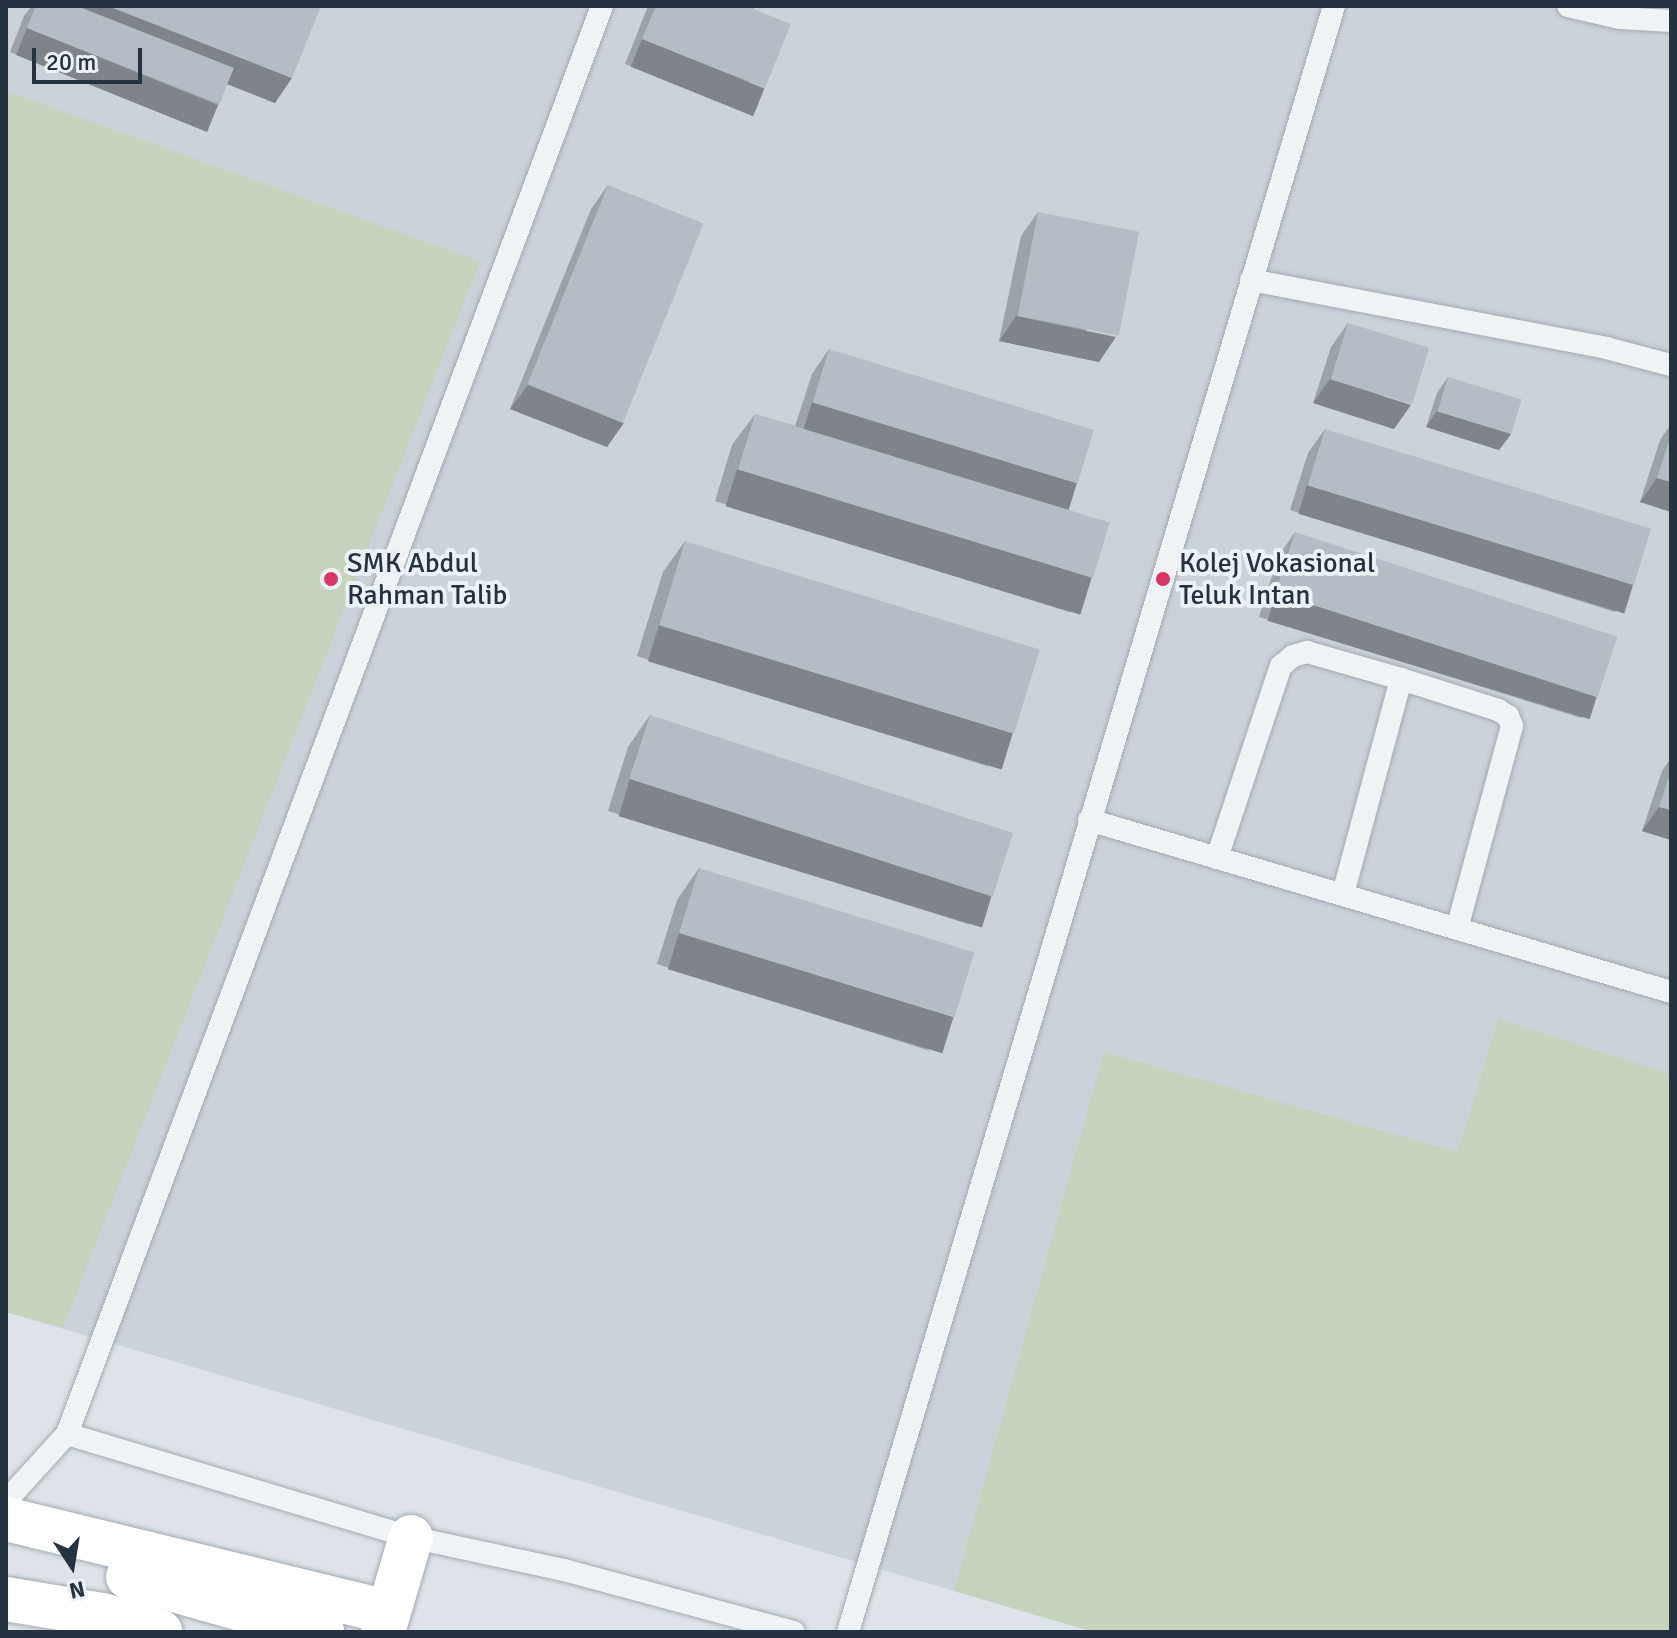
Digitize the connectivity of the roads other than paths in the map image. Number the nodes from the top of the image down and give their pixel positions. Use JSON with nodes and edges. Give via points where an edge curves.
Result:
{"nodes":[{"id":1,"x":602,"y":6,"type":"edge"},
{"id":2,"x":1334,"y":6,"type":"edge"},
{"id":3,"x":1568,"y":6,"type":"edge"},
{"id":4,"x":1671,"y":21,"type":"edge"},
{"id":5,"x":1251,"y":280,"type":"junction"},
{"id":6,"x":1671,"y":365,"type":"edge"},
{"id":7,"x":1401,"y":679,"type":"junction"},
{"id":8,"x":1089,"y":820,"type":"junction"},
{"id":9,"x":1217,"y":858,"type":"junction"},
{"id":10,"x":1343,"y":894,"type":"junction"},
{"id":11,"x":1457,"y":929,"type":"junction"},
{"id":12,"x":1671,"y":992,"type":"edge"},
{"id":13,"x":67,"y":1434,"type":"junction"},
{"id":14,"x":6,"y":1501,"type":"edge"},
{"id":15,"x":6,"y":1519,"type":"edge"},
{"id":16,"x":411,"y":1537,"type":"junction"},
{"id":17,"x":6,"y":1542,"type":"edge"},
{"id":18,"x":6,"y":1599,"type":"edge"},
{"id":19,"x":6,"y":1619,"type":"edge"},
{"id":20,"x":386,"y":1622,"type":"edge"},
{"id":21,"x":49,"y":1632,"type":"edge"},
{"id":22,"x":161,"y":1632,"type":"edge"},
{"id":23,"x":322,"y":1632,"type":"edge"},
{"id":24,"x":794,"y":1632,"type":"edge"},
{"id":25,"x":848,"y":1632,"type":"edge"}],
"edges":[{"from":1,"to":13,"type":"lane"},
{"from":2,"to":5,"type":"lane"},
{"from":3,"to":4,"type":"lane","via":[[1620,18]]},
{"from":5,"to":6,"type":"lane"},
{"from":5,"to":8,"type":"lane"},
{"from":7,"to":9,"type":"lane","via":[[1307,652],[1281,666]]},
{"from":7,"to":10,"type":"lane"},
{"from":7,"to":11,"type":"lane","via":[[1498,710],[1512,726]]},
{"from":8,"to":9,"type":"lane"},
{"from":8,"to":25,"type":"lane"},
{"from":9,"to":10,"type":"lane"},
{"from":10,"to":11,"type":"lane"},
{"from":11,"to":12,"type":"lane"},
{"from":13,"to":14,"type":"lane"},
{"from":13,"to":16,"type":"lane"},
{"from":15,"to":20,"type":"highway"},
{"from":16,"to":20,"type":"highway"},
{"from":16,"to":24,"type":"lane","via":[[564,1570]]},
{"from":17,"to":23,"type":"highway"},
{"from":18,"to":22,"type":"highway","via":[[102,1615]]},
{"from":19,"to":21,"type":"highway"}]}
